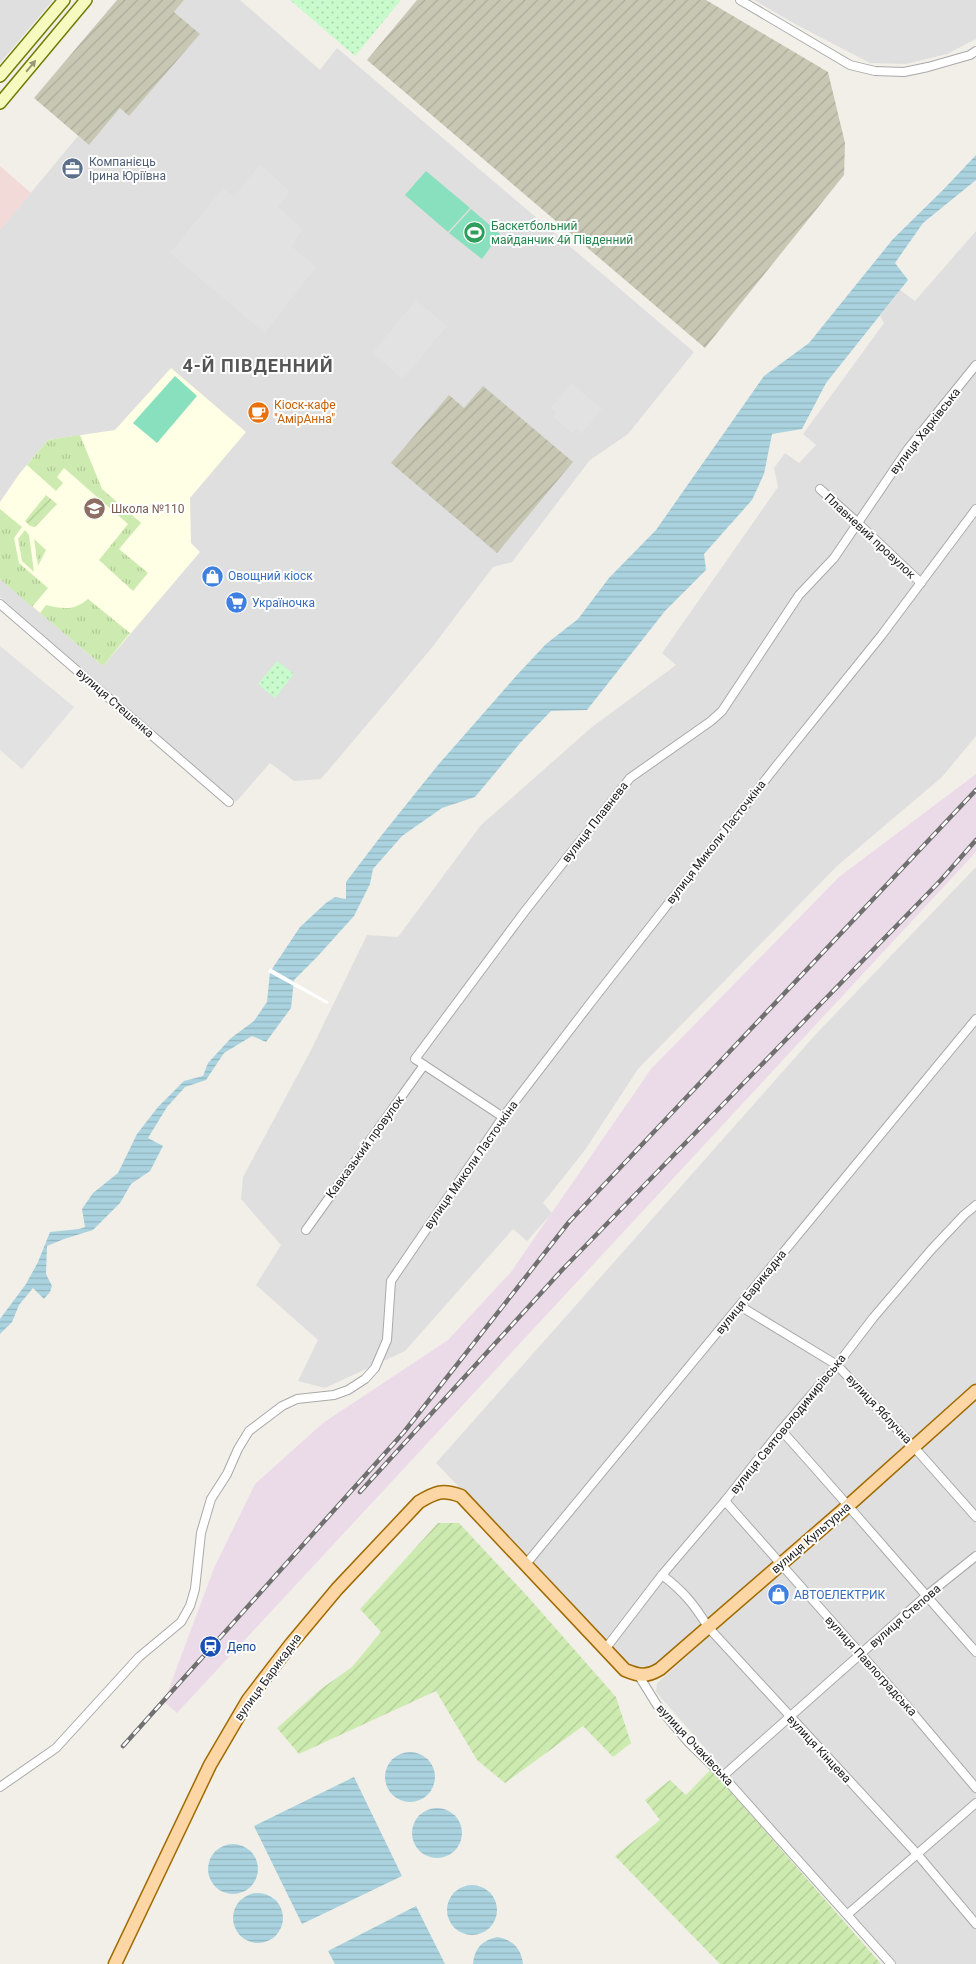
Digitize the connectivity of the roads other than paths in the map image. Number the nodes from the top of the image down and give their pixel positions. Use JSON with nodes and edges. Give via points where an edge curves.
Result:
{"nodes":[{"id":1,"x":64,"y":0,"type":"edge"},
{"id":2,"x":86,"y":0,"type":"edge"},
{"id":3,"x":740,"y":0,"type":"edge"},
{"id":4,"x":976,"y":52,"type":"edge"},
{"id":5,"x":0,"y":76,"type":"edge"},
{"id":6,"x":0,"y":103,"type":"edge"},
{"id":7,"x":976,"y":365,"type":"edge"},
{"id":8,"x":820,"y":489,"type":"dead end"},
{"id":9,"x":976,"y":509,"type":"edge"},
{"id":10,"x":858,"y":523,"type":"junction"},
{"id":11,"x":921,"y":583,"type":"junction"},
{"id":12,"x":0,"y":604,"type":"edge"},
{"id":13,"x":229,"y":802,"type":"dead end"},
{"id":14,"x":976,"y":1019,"type":"edge"},
{"id":15,"x":424,"y":1064,"type":"junction"},
{"id":16,"x":503,"y":1117,"type":"junction"},
{"id":17,"x":976,"y":1205,"type":"edge"},
{"id":18,"x":306,"y":1230,"type":"dead end"},
{"id":19,"x":740,"y":1306,"type":"junction"},
{"id":20,"x":837,"y":1365,"type":"junction"},
{"id":21,"x":976,"y":1391,"type":"edge"},
{"id":22,"x":781,"y":1430,"type":"junction"},
{"id":23,"x":913,"y":1446,"type":"junction"},
{"id":24,"x":725,"y":1501,"type":"junction"},
{"id":25,"x":849,"y":1505,"type":"junction"},
{"id":26,"x":476,"y":1509,"type":"joint"},
{"id":27,"x":976,"y":1517,"type":"edge"},
{"id":28,"x":976,"y":1556,"type":"edge"},
{"id":29,"x":526,"y":1564,"type":"junction"},
{"id":30,"x":780,"y":1565,"type":"junction"},
{"id":31,"x":662,"y":1575,"type":"junction"},
{"id":32,"x":926,"y":1596,"type":"junction"},
{"id":33,"x":708,"y":1627,"type":"junction"},
{"id":34,"x":606,"y":1648,"type":"junction"},
{"id":35,"x":976,"y":1652,"type":"edge"},
{"id":36,"x":860,"y":1655,"type":"junction"},
{"id":37,"x":640,"y":1676,"type":"junction"},
{"id":38,"x":789,"y":1717,"type":"junction"},
{"id":39,"x":723,"y":1776,"type":"junction"},
{"id":40,"x":0,"y":1787,"type":"edge"},
{"id":41,"x":976,"y":1788,"type":"edge"},
{"id":42,"x":976,"y":1803,"type":"edge"},
{"id":43,"x":918,"y":1855,"type":"junction"},
{"id":44,"x":848,"y":1914,"type":"junction"},
{"id":45,"x":976,"y":1924,"type":"edge"},
{"id":46,"x":115,"y":1964,"type":"edge"},
{"id":47,"x":891,"y":1964,"type":"edge"}],
"edges":[{"from":1,"to":5,"type":"street"},
{"from":6,"to":2,"type":"street","one_way":true},
{"from":3,"to":4,"type":"street","via":[[850,65],[875,71],[904,72]]},
{"from":7,"to":10,"type":"street","name":"вулиця Харківська","via":[[908,449]]},
{"from":8,"to":10,"type":"street","name":"Плавневий провулок"},
{"from":9,"to":11,"type":"street","name":"вулиця Миколи Ласточкіна"},
{"from":10,"to":11,"type":"street","name":"Плавневий провулок"},
{"from":10,"to":15,"type":"street","name":"вулиця Плавнева","via":[[834,558],[799,595],[718,716],[630,778],[525,911],[416,1059]]},
{"from":11,"to":16,"type":"street","name":"вулиця Миколи Ласточкіна"},
{"from":12,"to":13,"type":"street","name":"вулиця Стешенка"},
{"from":14,"to":19,"type":"street","name":"вулиця Барикадна"},
{"from":15,"to":16,"type":"street"},
{"from":15,"to":18,"type":"street","name":"Кавказький провулок"},
{"from":16,"to":40,"type":"street","name":"вулиця Миколи Ласточкіна","via":[[392,1281],[387,1340],[374,1368],[365,1379],[348,1390],[297,1399],[249,1431],[211,1499],[201,1533],[195,1589],[181,1622],[140,1657],[56,1748]]},
{"from":17,"to":20,"type":"street","name":"вулиця Святоволодимирівська","via":[[931,1250]]},
{"from":19,"to":20,"type":"street","name":"вулиця Яблучна"},
{"from":19,"to":29,"type":"street","name":"вулиця Барикадна"},
{"from":20,"to":22,"type":"street","name":"вулиця Святоволодимирівська"},
{"from":20,"to":23,"type":"street","name":"вулиця Яблучна"},
{"from":21,"to":23,"type":"main road","name":"вулиця Культурна"},
{"from":22,"to":24,"type":"street","name":"вулиця Святоволодимирівська"},
{"from":22,"to":25,"type":"street"},
{"from":23,"to":25,"type":"main road","name":"вулиця Культурна"},
{"from":23,"to":27,"type":"street","name":"вулиця Яблучна"},
{"from":24,"to":30,"type":"street","name":"вулиця Павлоградська"},
{"from":24,"to":31,"type":"street","name":"вулиця Святоволодимирівська"},
{"from":25,"to":30,"type":"main road","name":"вулиця Культурна"},
{"from":25,"to":32,"type":"street"},
{"from":26,"to":29,"type":"main road","name":"вулиця Очаківська"},
{"from":26,"to":46,"type":"main road","name":"вулиця Барикадна","via":[[462,1496],[450,1491],[435,1492],[419,1502],[290,1644],[248,1700],[210,1765]]},
{"from":28,"to":32,"type":"street","name":"вулиця Степова"},
{"from":29,"to":34,"type":"main road","name":"вулиця Очаківська"},
{"from":30,"to":33,"type":"main road","name":"вулиця Культурна"},
{"from":30,"to":36,"type":"street","name":"вулиця Павлоградська"},
{"from":31,"to":33,"type":"street","name":"вулиця Кінцева","via":[[693,1603]]},
{"from":31,"to":34,"type":"street","name":"вулиця Святоволодимирівська"},
{"from":32,"to":35,"type":"street"},
{"from":32,"to":36,"type":"street","name":"вулиця Степова"},
{"from":33,"to":37,"type":"main road","name":"вулиця Культурна","via":[[660,1669],[651,1675]]},
{"from":33,"to":38,"type":"street","name":"вулиця Кінцева"},
{"from":34,"to":37,"type":"main road","name":"вулиця Очаківська","via":[[625,1670]]},
{"from":36,"to":38,"type":"street","name":"вулиця Степова"},
{"from":36,"to":41,"type":"street","name":"вулиця Павлоградська"},
{"from":37,"to":39,"type":"street","name":"вулиця Очаківська","via":[[656,1705]]},
{"from":38,"to":39,"type":"street","name":"вулиця Степова"},
{"from":38,"to":43,"type":"street","name":"вулиця Кінцева"},
{"from":39,"to":44,"type":"street","name":"вулиця Очаківська"},
{"from":42,"to":43,"type":"street"},
{"from":43,"to":44,"type":"street"},
{"from":43,"to":45,"type":"street","name":"вулиця Кінцева"},
{"from":44,"to":47,"type":"street","name":"вулиця Очаківська"}]}
